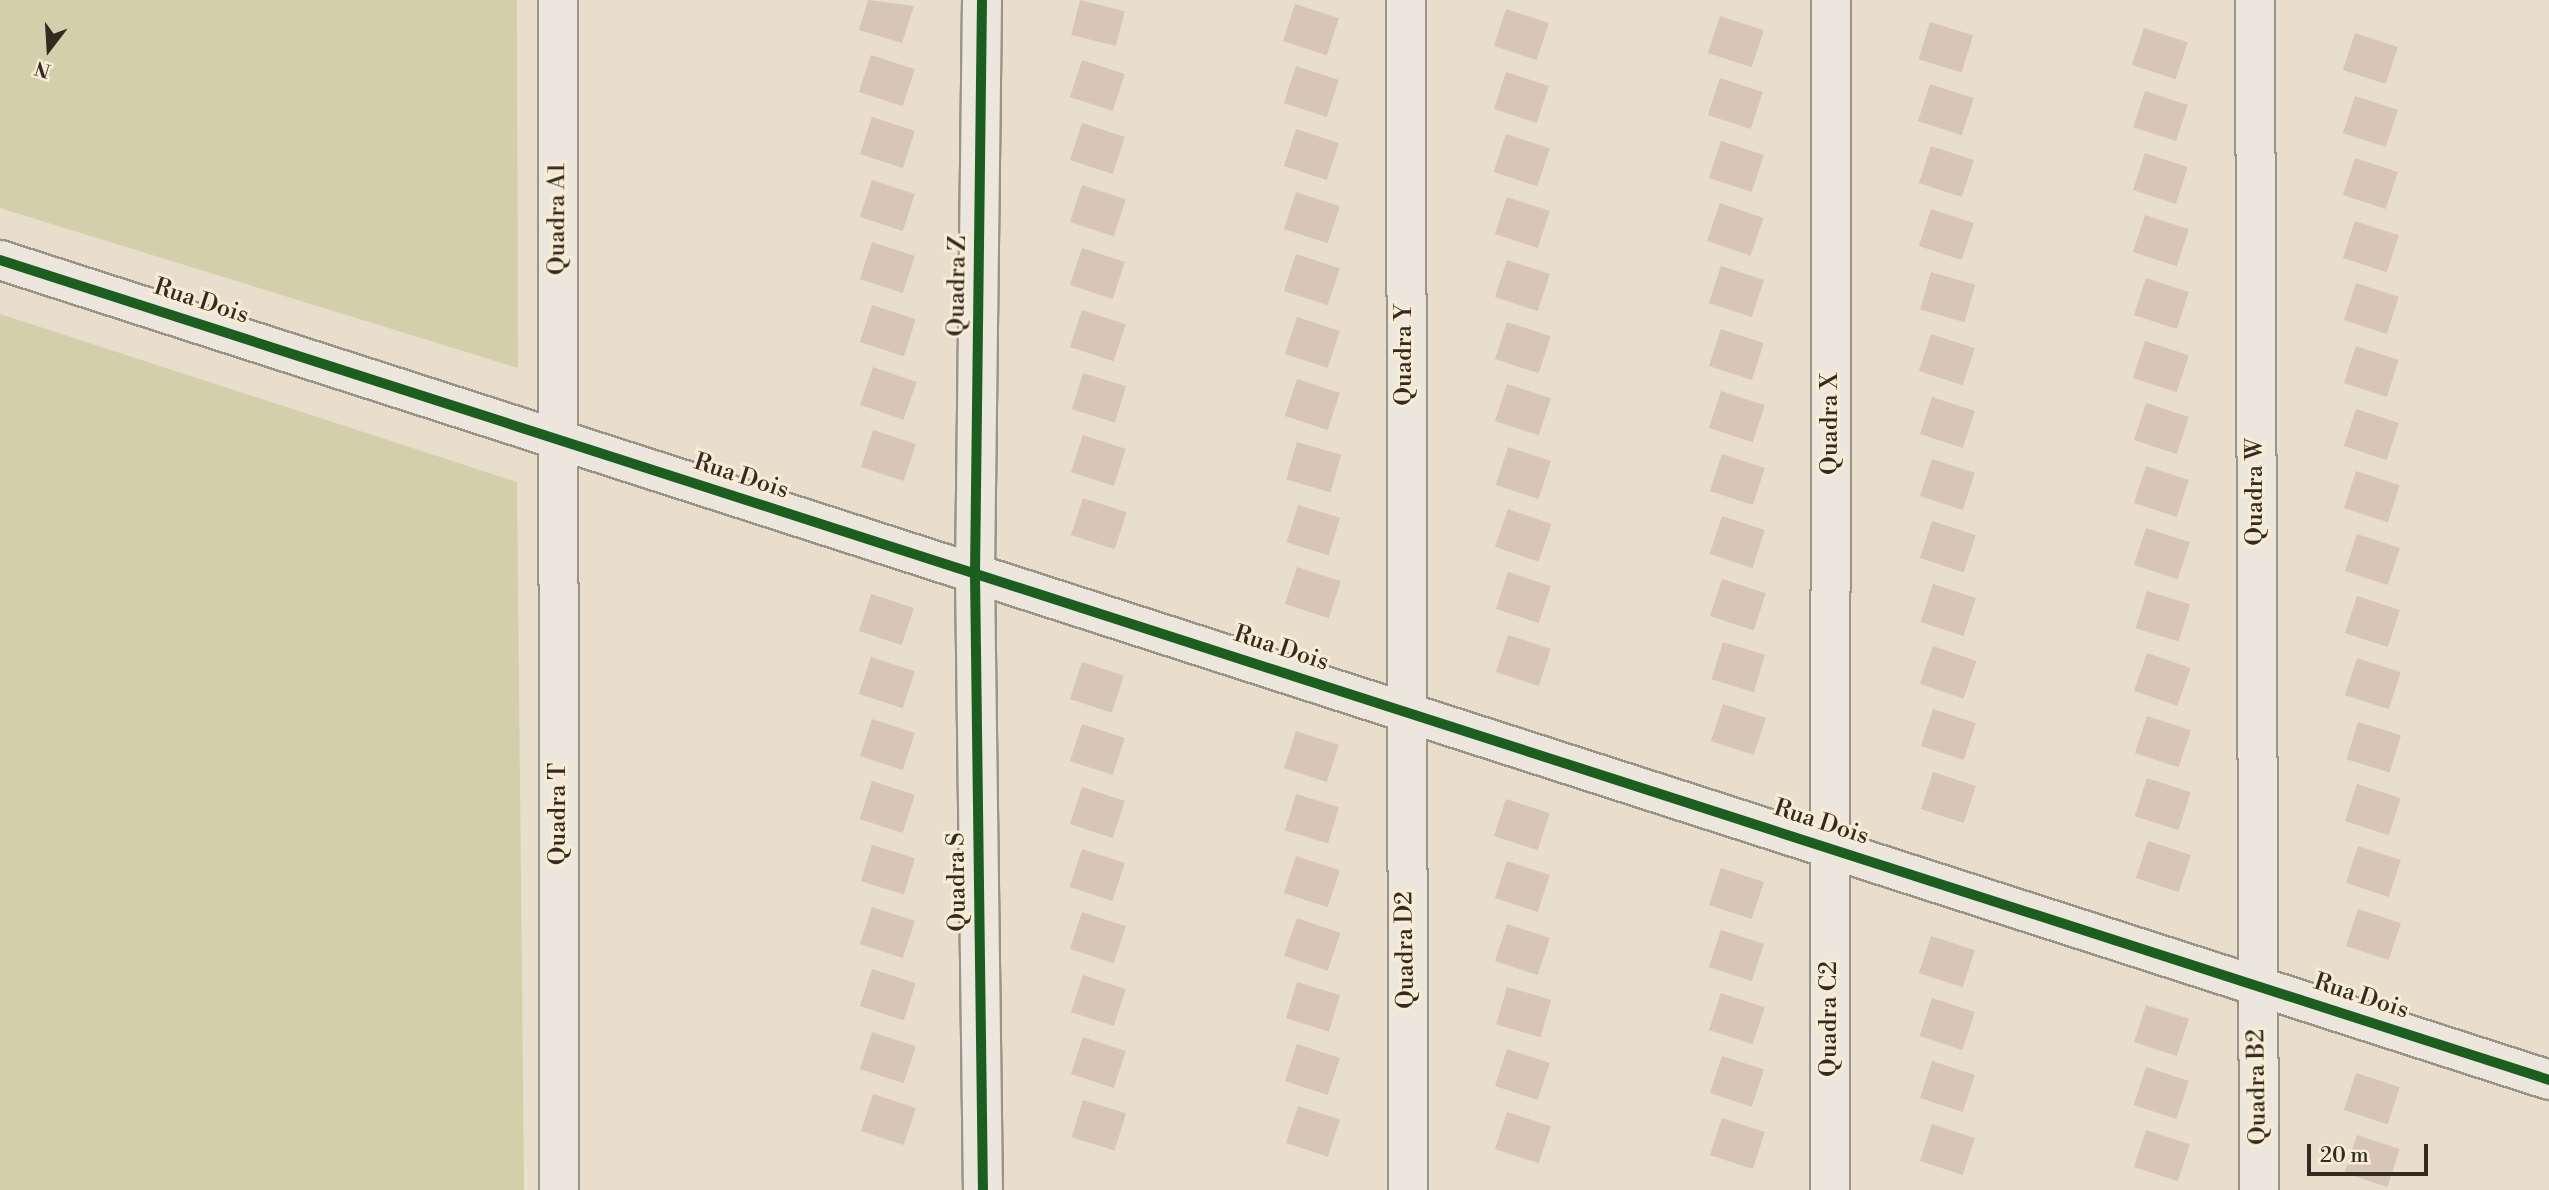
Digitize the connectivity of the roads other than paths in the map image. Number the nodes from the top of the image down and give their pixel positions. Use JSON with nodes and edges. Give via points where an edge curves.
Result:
{"nodes":[{"id":1,"x":558,"y":0,"type":"edge"},
{"id":2,"x":982,"y":0,"type":"edge"},
{"id":3,"x":1406,"y":0,"type":"edge"},
{"id":4,"x":1831,"y":0,"type":"edge"},
{"id":5,"x":2255,"y":0,"type":"edge"},
{"id":6,"x":0,"y":260,"type":"edge"},
{"id":7,"x":559,"y":438,"type":"junction"},
{"id":8,"x":975,"y":573,"type":"junction"},
{"id":9,"x":1404,"y":711,"type":"junction"},
{"id":10,"x":1830,"y":848,"type":"junction"},
{"id":11,"x":2257,"y":985,"type":"junction"},
{"id":12,"x":2549,"y":1080,"type":"edge"},
{"id":13,"x":559,"y":1190,"type":"edge"},
{"id":14,"x":983,"y":1190,"type":"edge"},
{"id":15,"x":1408,"y":1190,"type":"edge"},
{"id":16,"x":1830,"y":1190,"type":"edge"},
{"id":17,"x":2259,"y":1190,"type":"edge"}],
"edges":[{"from":1,"to":7,"type":"street","name":"Quadra A1"},
{"from":2,"to":8,"type":"street","name":"Quadra Z"},
{"from":3,"to":9,"type":"street","name":"Quadra Y"},
{"from":4,"to":10,"type":"street","name":"Quadra X"},
{"from":5,"to":11,"type":"street","name":"Quadra W"},
{"from":6,"to":7,"type":"street","name":"Rua Dois"},
{"from":7,"to":8,"type":"street","name":"Rua Dois"},
{"from":7,"to":13,"type":"street","name":"Quadra T"},
{"from":8,"to":9,"type":"street","name":"Rua Dois"},
{"from":8,"to":14,"type":"street","name":"Quadra S"},
{"from":9,"to":10,"type":"street","name":"Rua Dois"},
{"from":9,"to":15,"type":"street","name":"Quadra D2"},
{"from":10,"to":11,"type":"street","name":"Rua Dois"},
{"from":10,"to":16,"type":"street","name":"Quadra C2"},
{"from":11,"to":12,"type":"street","name":"Rua Dois"},
{"from":11,"to":17,"type":"street","name":"Quadra B2"}]}
